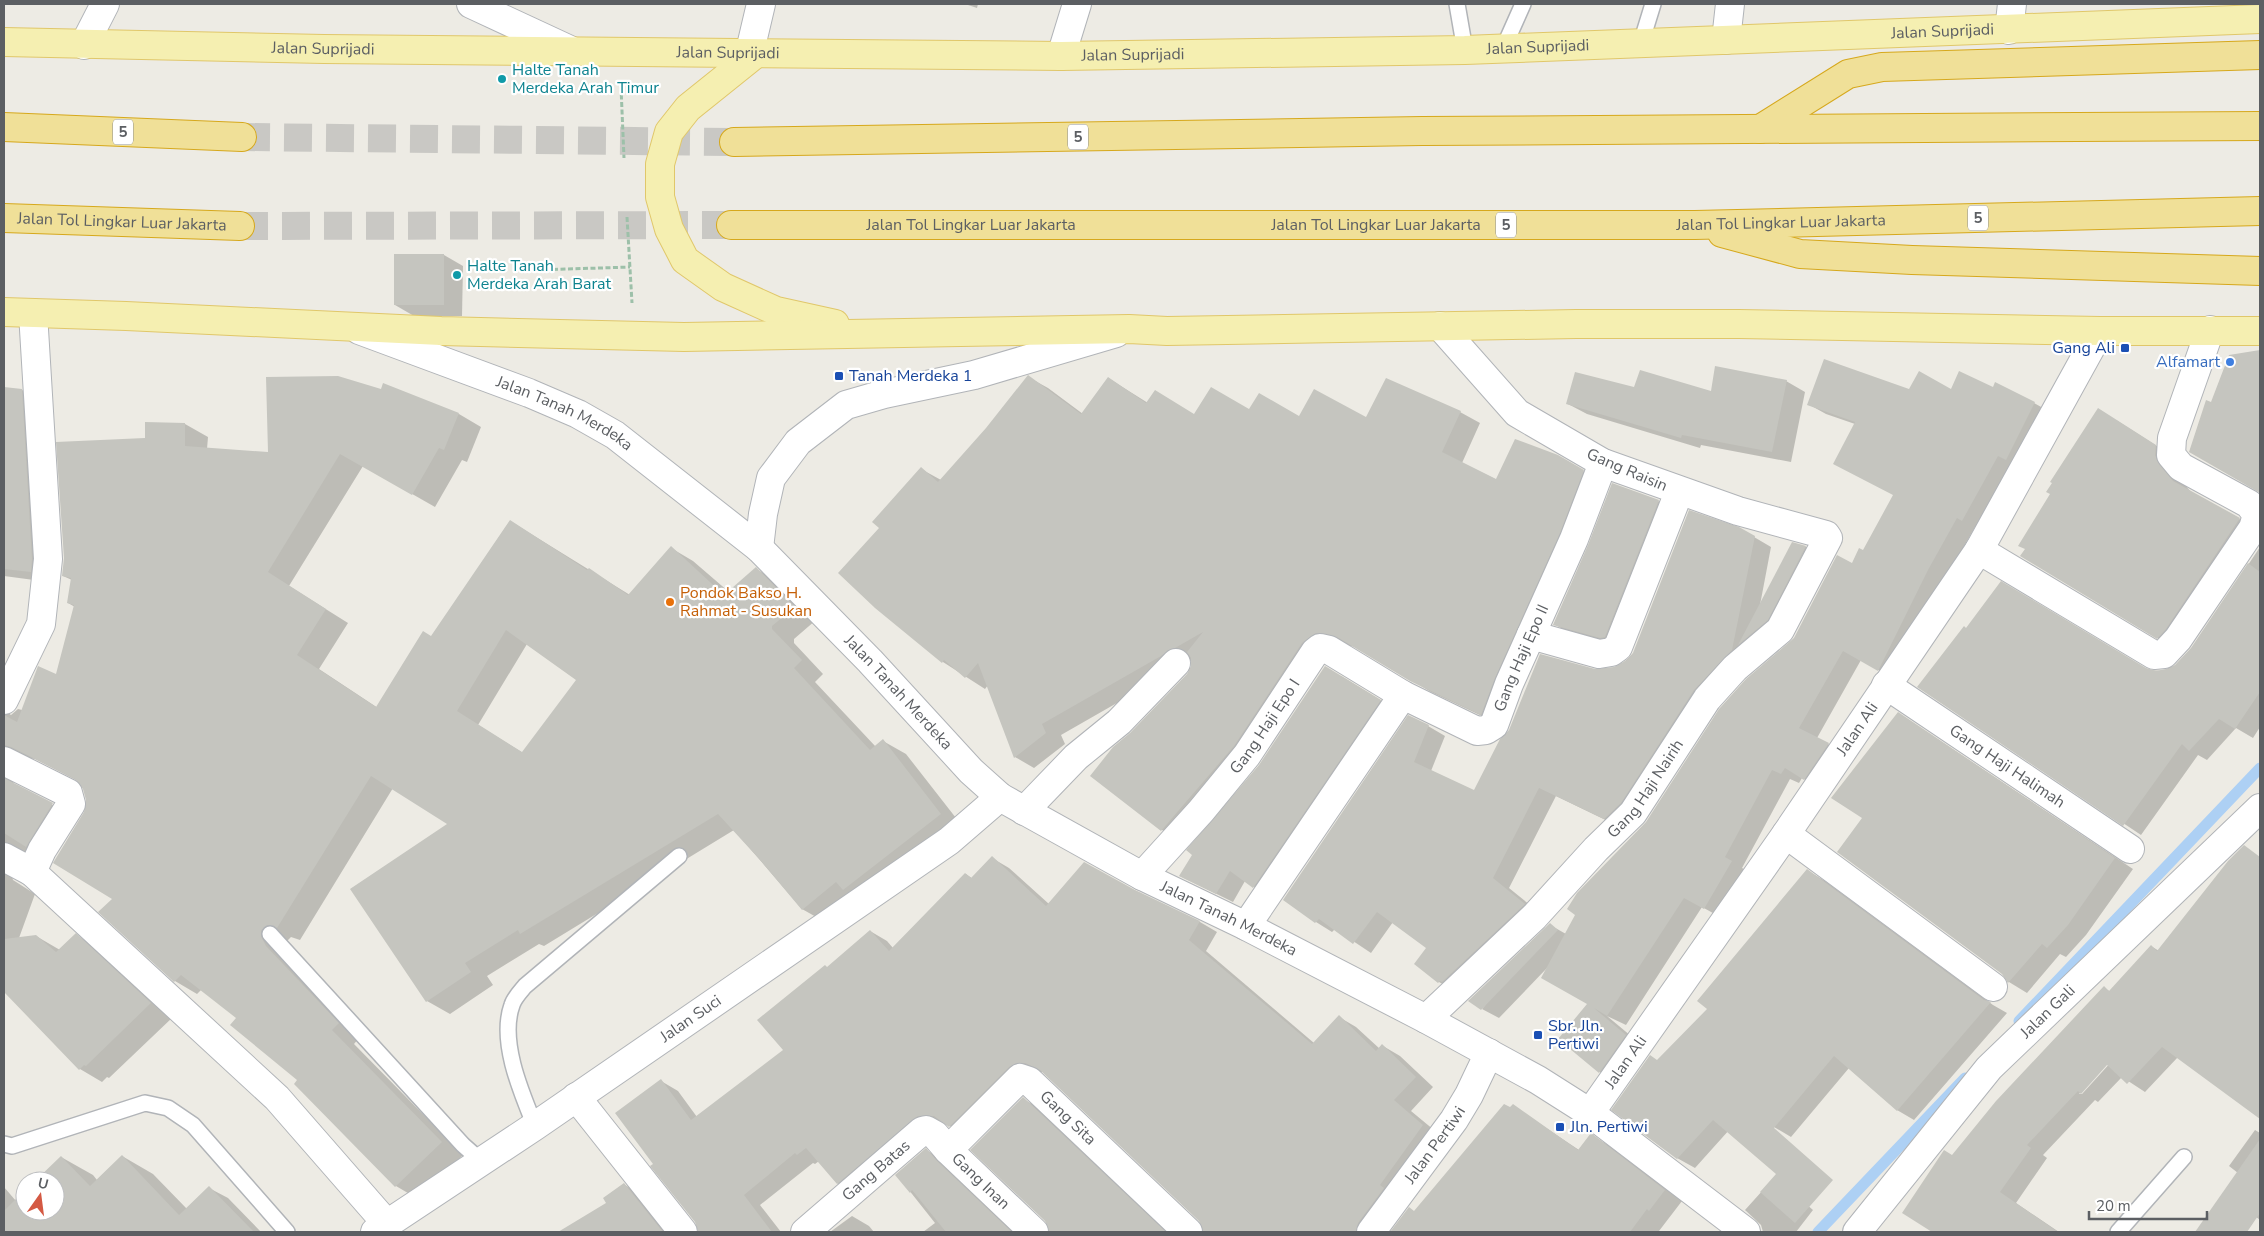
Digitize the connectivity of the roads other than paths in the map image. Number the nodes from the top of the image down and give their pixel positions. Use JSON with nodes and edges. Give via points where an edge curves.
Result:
{"nodes":[{"id":1,"x":105,"y":4,"type":"edge"},
{"id":2,"x":470,"y":4,"type":"edge"},
{"id":3,"x":760,"y":4,"type":"edge"},
{"id":4,"x":1077,"y":4,"type":"edge"},
{"id":5,"x":1457,"y":4,"type":"edge"},
{"id":6,"x":1523,"y":4,"type":"edge"},
{"id":7,"x":1653,"y":4,"type":"edge"},
{"id":8,"x":1730,"y":4,"type":"edge"},
{"id":9,"x":2010,"y":17,"type":"edge"},
{"id":10,"x":2260,"y":19,"type":"edge"},
{"id":11,"x":1726,"y":40,"type":"junction"},
{"id":12,"x":4,"y":42,"type":"edge"},
{"id":13,"x":1641,"y":43,"type":"junction"},
{"id":14,"x":84,"y":45,"type":"junction"},
{"id":15,"x":1503,"y":49,"type":"junction"},
{"id":16,"x":570,"y":50,"type":"junction"},
{"id":17,"x":1465,"y":50,"type":"junction"},
{"id":18,"x":752,"y":55,"type":"junction"},
{"id":19,"x":2260,"y":55,"type":"edge"},
{"id":20,"x":1061,"y":56,"type":"junction"},
{"id":21,"x":2260,"y":126,"type":"edge"},
{"id":22,"x":4,"y":127,"type":"edge"},
{"id":23,"x":1760,"y":129,"type":"junction"},
{"id":24,"x":242,"y":138,"type":"tunnel mouth"},
{"id":25,"x":734,"y":142,"type":"tunnel mouth"},
{"id":26,"x":2260,"y":211,"type":"edge"},
{"id":27,"x":4,"y":218,"type":"edge"},
{"id":28,"x":730,"y":225,"type":"tunnel mouth"},
{"id":29,"x":1695,"y":225,"type":"junction"},
{"id":30,"x":240,"y":226,"type":"tunnel mouth"},
{"id":31,"x":2260,"y":271,"type":"edge"},
{"id":32,"x":4,"y":312,"type":"edge"},
{"id":33,"x":34,"y":313,"type":"junction"},
{"id":34,"x":346,"y":326,"type":"junction"},
{"id":35,"x":1440,"y":326,"type":"junction"},
{"id":36,"x":1129,"y":329,"type":"junction"},
{"id":37,"x":2210,"y":330,"type":"junction"},
{"id":38,"x":2100,"y":331,"type":"junction"},
{"id":39,"x":2260,"y":331,"type":"edge"},
{"id":40,"x":880,"y":333,"type":"junction"},
{"id":41,"x":1603,"y":463,"type":"junction"},
{"id":42,"x":1679,"y":492,"type":"junction"},
{"id":43,"x":1826,"y":535,"type":"joint"},
{"id":44,"x":759,"y":548,"type":"junction"},
{"id":45,"x":1979,"y":550,"type":"junction"},
{"id":46,"x":1532,"y":635,"type":"junction"},
{"id":47,"x":1176,"y":663,"type":"dead end"},
{"id":48,"x":1886,"y":685,"type":"junction"},
{"id":49,"x":1403,"y":696,"type":"junction"},
{"id":50,"x":4,"y":700,"type":"edge"},
{"id":51,"x":4,"y":761,"type":"edge"},
{"id":52,"x":1000,"y":797,"type":"junction"},
{"id":53,"x":2260,"y":808,"type":"edge"},
{"id":54,"x":1024,"y":811,"type":"junction"},
{"id":55,"x":1786,"y":834,"type":"junction"},
{"id":56,"x":2130,"y":849,"type":"dead end"},
{"id":57,"x":679,"y":856,"type":"dead end"},
{"id":58,"x":4,"y":857,"type":"edge"},
{"id":59,"x":32,"y":872,"type":"junction"},
{"id":60,"x":1142,"y":876,"type":"junction"},
{"id":61,"x":1246,"y":926,"type":"junction"},
{"id":62,"x":270,"y":934,"type":"dead end"},
{"id":63,"x":1993,"y":987,"type":"dead end"},
{"id":64,"x":1426,"y":1019,"type":"junction"},
{"id":65,"x":1489,"y":1053,"type":"junction"},
{"id":66,"x":576,"y":1097,"type":"junction"},
{"id":67,"x":1590,"y":1113,"type":"junction"},
{"id":68,"x":535,"y":1126,"type":"junction"},
{"id":69,"x":4,"y":1144,"type":"edge"},
{"id":70,"x":948,"y":1150,"type":"junction"},
{"id":71,"x":2184,"y":1157,"type":"dead end"},
{"id":72,"x":481,"y":1161,"type":"junction"},
{"id":73,"x":381,"y":1228,"type":"edge"},
{"id":74,"x":287,"y":1232,"type":"edge"},
{"id":75,"x":683,"y":1232,"type":"edge"},
{"id":76,"x":805,"y":1232,"type":"edge"},
{"id":77,"x":1034,"y":1232,"type":"edge"},
{"id":78,"x":1188,"y":1232,"type":"edge"},
{"id":79,"x":1371,"y":1232,"type":"edge"},
{"id":80,"x":1746,"y":1232,"type":"edge"},
{"id":81,"x":1857,"y":1232,"type":"edge"},
{"id":82,"x":2118,"y":1232,"type":"edge"}],
"edges":[{"from":1,"to":14,"type":"street"},
{"from":2,"to":16,"type":"street"},
{"from":3,"to":18,"type":"street"},
{"from":4,"to":20,"type":"street"},
{"from":5,"to":17,"type":"lane"},
{"from":6,"to":15,"type":"lane"},
{"from":7,"to":13,"type":"lane"},
{"from":8,"to":11,"type":"street"},
{"from":9,"to":10,"type":"main road","name":"Jalan Suprijadi"},
{"from":9,"to":11,"type":"main road","name":"Jalan Suprijadi"},
{"from":11,"to":13,"type":"main road","name":"Jalan Suprijadi"},
{"from":12,"to":14,"type":"main road","name":"Jalan Suprijadi"},
{"from":13,"to":15,"type":"main road","name":"Jalan Suprijadi"},
{"from":14,"to":16,"type":"main road","name":"Jalan Suprijadi"},
{"from":15,"to":17,"type":"main road","name":"Jalan Suprijadi"},
{"from":16,"to":18,"type":"main road","name":"Jalan Suprijadi"},
{"from":17,"to":20,"type":"main road","name":"Jalan Suprijadi"},
{"from":18,"to":20,"type":"main road","name":"Jalan Suprijadi"},
{"from":18,"to":40,"type":"main road","via":[[688,108],[669,132],[660,164],[660,198],[670,229],[685,260],[723,287],[776,311]]},
{"from":19,"to":23,"type":"highway","via":[[1882,67],[1848,74]]},
{"from":21,"to":23,"type":"highway","number":"5"},
{"from":22,"to":24,"type":"highway","number":"5"},
{"from":23,"to":25,"type":"highway","number":"5"},
{"from":26,"to":29,"type":"highway","name":"Jalan Tol Lingkar Luar Jakarta","number":"5"},
{"from":27,"to":30,"type":"highway","name":"Jalan Tol Lingkar Luar Jakarta"},
{"from":28,"to":29,"type":"highway","name":"Jalan Tol Lingkar Luar Jakarta","number":"5"},
{"from":29,"to":31,"type":"highway","via":[[1800,254]]},
{"from":32,"to":33,"type":"main road"},
{"from":33,"to":34,"type":"main road"},
{"from":33,"to":50,"type":"street","via":[[48,559],[41,624]]},
{"from":34,"to":40,"type":"main road","via":[[684,337]]},
{"from":34,"to":44,"type":"street","name":"Jalan Tanah Merdeka","via":[[466,368],[578,414],[615,435]]},
{"from":35,"to":36,"type":"main road"},
{"from":35,"to":38,"type":"main road","via":[[1739,324]]},
{"from":35,"to":41,"type":"street","name":"Gang Raisin","via":[[1517,413]]},
{"from":36,"to":40,"type":"main road"},
{"from":36,"to":44,"type":"street","via":[[974,375],[846,405],[798,442],[770,478]]},
{"from":37,"to":38,"type":"main road"},
{"from":37,"to":39,"type":"main road"},
{"from":37,"to":45,"type":"street","via":[[2172,438],[2171,454],[2181,467],[2249,504],[2257,515],[2253,528],[2178,640],[2164,654],[2154,656]]},
{"from":38,"to":45,"type":"street","name":"Jalan Ali"},
{"from":41,"to":42,"type":"street","name":"Gang Raisin"},
{"from":41,"to":46,"type":"street","name":"Gang Haji Epo II"},
{"from":42,"to":43,"type":"street","name":"Gang Raisin"},
{"from":42,"to":46,"type":"street","via":[[1618,647],[1599,654]]},
{"from":43,"to":64,"type":"street","name":"Gang Haji Nairih","via":[[1828,542],[1780,630],[1735,668],[1707,699],[1633,813],[1534,917]]},
{"from":44,"to":52,"type":"street","name":"Jalan Tanah Merdeka","via":[[971,771]]},
{"from":45,"to":48,"type":"street","name":"Jalan Ali"},
{"from":46,"to":49,"type":"street","name":"Gang Haji Epo II","via":[[1490,728],[1477,730]]},
{"from":47,"to":54,"type":"street","via":[[1119,722],[1076,757]]},
{"from":48,"to":55,"type":"street","name":"Jalan Ali"},
{"from":48,"to":56,"type":"street","name":"Gang Haji Halimah"},
{"from":49,"to":60,"type":"street","name":"Gang Haji Epo I","via":[[1329,650],[1320,648],[1247,755],[1201,812]]},
{"from":49,"to":61,"type":"street"},
{"from":51,"to":59,"type":"street","via":[[68,793],[71,804]]},
{"from":52,"to":54,"type":"street","name":"Jalan Tanah Merdeka"},
{"from":52,"to":66,"type":"street","name":"Jalan Suci","via":[[949,842]]},
{"from":53,"to":81,"type":"street","name":"Jalan Gali","via":[[1989,1068]]},
{"from":54,"to":60,"type":"street","name":"Jalan Tanah Merdeka"},
{"from":55,"to":63,"type":"street"},
{"from":55,"to":67,"type":"street","name":"Jalan Ali"},
{"from":57,"to":68,"type":"lane","via":[[525,986],[513,1002],[507,1030],[510,1049]]},
{"from":58,"to":59,"type":"street"},
{"from":59,"to":73,"type":"street","via":[[277,1098]]},
{"from":60,"to":61,"type":"street","name":"Jalan Tanah Merdeka"},
{"from":61,"to":64,"type":"street","name":"Jalan Tanah Merdeka"},
{"from":62,"to":72,"type":"lane"},
{"from":64,"to":65,"type":"street","name":"Jalan Tanah Merdeka"},
{"from":65,"to":67,"type":"street","name":"Jalan Tanah Merdeka"},
{"from":65,"to":79,"type":"street","name":"Jalan Pertiwi","via":[[1454,1120]]},
{"from":66,"to":68,"type":"street","name":"Jalan Suci"},
{"from":66,"to":75,"type":"street"},
{"from":67,"to":80,"type":"street","name":"Jalan Tanah Merdeka"},
{"from":68,"to":72,"type":"street","name":"Jalan Suci"},
{"from":69,"to":74,"type":"lane","via":[[12,1146],[145,1103],[168,1108],[193,1124]]},
{"from":70,"to":76,"type":"street","name":"Gang Batas","via":[[935,1134],[922,1131]]},
{"from":70,"to":77,"type":"street","name":"Gang Inan"},
{"from":70,"to":78,"type":"street","name":"Gang Sita","via":[[1020,1078],[1024,1078]]},
{"from":71,"to":82,"type":"lane"},
{"from":72,"to":73,"type":"street","name":"Jalan Suci"}]}
